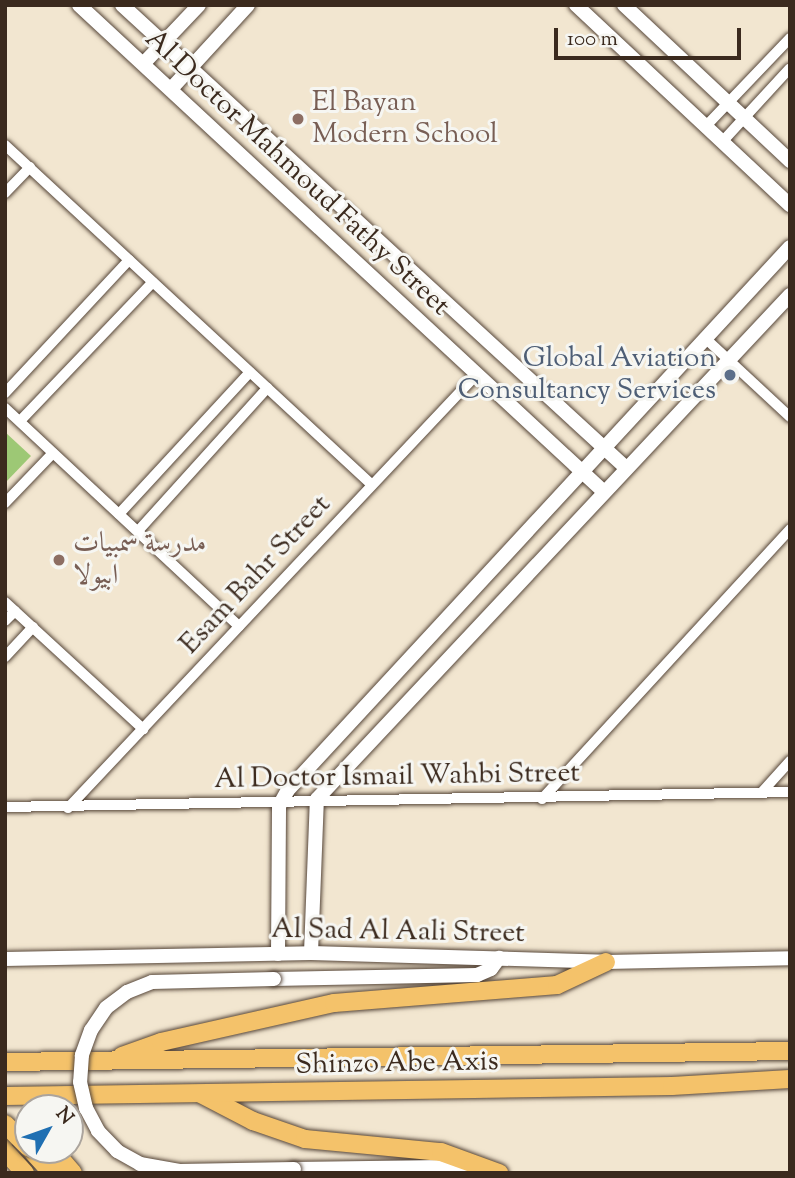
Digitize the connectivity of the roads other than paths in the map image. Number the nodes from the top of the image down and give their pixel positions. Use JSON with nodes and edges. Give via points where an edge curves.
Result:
{"nodes":[{"id":1,"x":79,"y":5,"type":"edge"},
{"id":2,"x":122,"y":5,"type":"edge"},
{"id":3,"x":199,"y":5,"type":"edge"},
{"id":4,"x":248,"y":5,"type":"edge"},
{"id":5,"x":576,"y":5,"type":"edge"},
{"id":6,"x":624,"y":5,"type":"edge"},
{"id":7,"x":790,"y":38,"type":"edge"},
{"id":8,"x":163,"y":43,"type":"junction"},
{"id":9,"x":144,"y":63,"type":"junction"},
{"id":10,"x":190,"y":68,"type":"junction"},
{"id":11,"x":790,"y":68,"type":"edge"},
{"id":12,"x":171,"y":89,"type":"junction"},
{"id":13,"x":728,"y":103,"type":"junction"},
{"id":14,"x":744,"y":118,"type":"junction"},
{"id":15,"x":706,"y":127,"type":"junction"},
{"id":16,"x":722,"y":142,"type":"junction"},
{"id":17,"x":10,"y":149,"type":"edge"},
{"id":18,"x":790,"y":161,"type":"edge"},
{"id":19,"x":5,"y":162,"type":"edge"},
{"id":20,"x":30,"y":167,"type":"junction"},
{"id":21,"x":5,"y":193,"type":"edge"},
{"id":22,"x":790,"y":205,"type":"edge"},
{"id":23,"x":790,"y":247,"type":"edge"},
{"id":24,"x":129,"y":260,"type":"junction"},
{"id":25,"x":153,"y":282,"type":"junction"},
{"id":26,"x":790,"y":295,"type":"edge"},
{"id":27,"x":705,"y":338,"type":"junction"},
{"id":28,"x":728,"y":360,"type":"junction"},
{"id":29,"x":250,"y":372,"type":"junction"},
{"id":30,"x":478,"y":374,"type":"junction"},
{"id":31,"x":267,"y":388,"type":"junction"},
{"id":32,"x":5,"y":393,"type":"edge"},
{"id":33,"x":5,"y":408,"type":"edge"},
{"id":34,"x":790,"y":417,"type":"edge"},
{"id":35,"x":20,"y":421,"type":"junction"},
{"id":36,"x":604,"y":447,"type":"junction"},
{"id":37,"x":53,"y":453,"type":"junction"},
{"id":38,"x":626,"y":468,"type":"junction"},
{"id":39,"x":581,"y":470,"type":"junction"},
{"id":40,"x":372,"y":485,"type":"junction"},
{"id":41,"x":604,"y":492,"type":"junction"},
{"id":42,"x":5,"y":503,"type":"edge"},
{"id":43,"x":119,"y":514,"type":"junction"},
{"id":44,"x":790,"y":530,"type":"edge"},
{"id":45,"x":138,"y":531,"type":"junction"},
{"id":46,"x":5,"y":602,"type":"edge"},
{"id":47,"x":15,"y":611,"type":"junction"},
{"id":48,"x":5,"y":621,"type":"edge"},
{"id":49,"x":239,"y":626,"type":"junction"},
{"id":50,"x":33,"y":627,"type":"junction"},
{"id":51,"x":5,"y":657,"type":"edge"},
{"id":52,"x":143,"y":729,"type":"junction"},
{"id":53,"x":790,"y":761,"type":"edge"},
{"id":54,"x":762,"y":792,"type":"junction"},
{"id":55,"x":790,"y":792,"type":"edge"},
{"id":56,"x":282,"y":799,"type":"junction"},
{"id":57,"x":317,"y":799,"type":"junction"},
{"id":58,"x":541,"y":799,"type":"junction"},
{"id":59,"x":5,"y":807,"type":"edge"},
{"id":60,"x":68,"y":807,"type":"junction"},
{"id":61,"x":311,"y":953,"type":"junction"},
{"id":62,"x":278,"y":954,"type":"junction"},
{"id":63,"x":499,"y":958,"type":"junction"},
{"id":64,"x":790,"y":958,"type":"edge"},
{"id":65,"x":5,"y":959,"type":"edge"},
{"id":66,"x":606,"y":962,"type":"junction"},
{"id":67,"x":790,"y":1051,"type":"edge"},
{"id":68,"x":114,"y":1060,"type":"junction"},
{"id":69,"x":5,"y":1062,"type":"edge"},
{"id":70,"x":790,"y":1080,"type":"edge"},
{"id":71,"x":197,"y":1093,"type":"junction"},
{"id":72,"x":5,"y":1096,"type":"edge"},
{"id":73,"x":5,"y":1151,"type":"edge"},
{"id":74,"x":25,"y":1173,"type":"edge"},
{"id":75,"x":474,"y":1173,"type":"edge"},
{"id":76,"x":499,"y":1173,"type":"edge"}],
"edges":[{"from":1,"to":9,"type":"street","name":"Al Doctor Mahmoud Fathy Street"},
{"from":2,"to":8,"type":"street","name":"Al Doctor Mahmoud Fathy Street"},
{"from":3,"to":8,"type":"street"},
{"from":4,"to":10,"type":"street"},
{"from":5,"to":15,"type":"street"},
{"from":6,"to":13,"type":"street"},
{"from":7,"to":13,"type":"street"},
{"from":8,"to":9,"type":"street"},
{"from":8,"to":10,"type":"street","name":"Al Doctor Mahmoud Fathy Street"},
{"from":9,"to":12,"type":"street","name":"Al Doctor Mahmoud Fathy Street"},
{"from":10,"to":12,"type":"street"},
{"from":10,"to":36,"type":"street","name":"Al Doctor Mahmoud Fathy Street"},
{"from":11,"to":14,"type":"street"},
{"from":12,"to":30,"type":"street","name":"Al Doctor Mahmoud Fathy Street"},
{"from":13,"to":14,"type":"street"},
{"from":13,"to":15,"type":"street"},
{"from":14,"to":16,"type":"street"},
{"from":14,"to":18,"type":"street"},
{"from":15,"to":16,"type":"street"},
{"from":16,"to":22,"type":"street"},
{"from":17,"to":19,"type":"street"},
{"from":17,"to":20,"type":"street"},
{"from":20,"to":21,"type":"street"},
{"from":20,"to":24,"type":"street"},
{"from":23,"to":27,"type":"street"},
{"from":24,"to":25,"type":"street"},
{"from":24,"to":32,"type":"street"},
{"from":25,"to":29,"type":"street"},
{"from":25,"to":35,"type":"street"},
{"from":26,"to":28,"type":"street"},
{"from":27,"to":28,"type":"street"},
{"from":27,"to":36,"type":"street"},
{"from":28,"to":34,"type":"street"},
{"from":28,"to":38,"type":"street"},
{"from":29,"to":31,"type":"street"},
{"from":29,"to":43,"type":"street"},
{"from":30,"to":39,"type":"street","name":"Al Doctor Mahmoud Fathy Street"},
{"from":30,"to":40,"type":"street","name":"Esam Bahr Street"},
{"from":31,"to":40,"type":"street"},
{"from":31,"to":45,"type":"street"},
{"from":33,"to":35,"type":"street"},
{"from":35,"to":37,"type":"street"},
{"from":36,"to":38,"type":"street","name":"Al Doctor Mahmoud Fathy Street"},
{"from":36,"to":39,"type":"street"},
{"from":37,"to":42,"type":"street"},
{"from":37,"to":43,"type":"street"},
{"from":38,"to":41,"type":"street"},
{"from":39,"to":41,"type":"street","name":"Al Doctor Mahmoud Fathy Street"},
{"from":39,"to":56,"type":"street"},
{"from":40,"to":49,"type":"street","name":"Esam Bahr Street"},
{"from":41,"to":57,"type":"street"},
{"from":43,"to":45,"type":"street"},
{"from":44,"to":58,"type":"street"},
{"from":45,"to":49,"type":"street"},
{"from":46,"to":47,"type":"street"},
{"from":47,"to":48,"type":"street"},
{"from":47,"to":50,"type":"street"},
{"from":49,"to":52,"type":"street","name":"Esam Bahr Street"},
{"from":50,"to":51,"type":"street"},
{"from":50,"to":52,"type":"street"},
{"from":52,"to":60,"type":"street","name":"Esam Bahr Street"},
{"from":53,"to":54,"type":"street"},
{"from":54,"to":55,"type":"street","name":"Al Doctor Ismail Wahbi Street"},
{"from":54,"to":58,"type":"street","name":"Al Doctor Ismail Wahbi Street"},
{"from":56,"to":57,"type":"street","name":"Al Doctor Ismail Wahbi Street"},
{"from":56,"to":60,"type":"street","name":"Al Doctor Ismail Wahbi Street"},
{"from":56,"to":62,"type":"street"},
{"from":57,"to":58,"type":"street","name":"Al Doctor Ismail Wahbi Street"},
{"from":57,"to":61,"type":"street"},
{"from":59,"to":60,"type":"street","name":"Al Doctor Ismail Wahbi Street"},
{"from":61,"to":62,"type":"street","name":"Al Sad Al Aali Street"},
{"from":61,"to":63,"type":"street","name":"Al Sad Al Aali Street"},
{"from":62,"to":65,"type":"street","name":"Al Sad Al Aali Street"},
{"from":63,"to":66,"type":"street","name":"Al Sad Al Aali Street"},
{"from":63,"to":75,"type":"street","bridge":true,"via":[[491,969],[477,975],[152,982],[127,992],[106,1008],[82,1055],[80,1082],[98,1131],[117,1151],[140,1164],[179,1171],[443,1167]]},
{"from":64,"to":66,"type":"street","name":"Al Sad Al Aali Street"},
{"from":66,"to":68,"type":"main road","via":[[570,981],[545,987],[314,1007],[162,1042]]},
{"from":67,"to":68,"type":"main road","name":"Shinzo Abe Axis"},
{"from":68,"to":69,"type":"main road","name":"Shinzo Abe Axis"},
{"from":70,"to":71,"type":"main road","name":"Shinzo Abe Axis"},
{"from":71,"to":72,"type":"main road","name":"Shinzo Abe Axis"},
{"from":71,"to":76,"type":"main road","via":[[296,1136],[441,1152]]},
{"from":73,"to":74,"type":"main road"}]}
